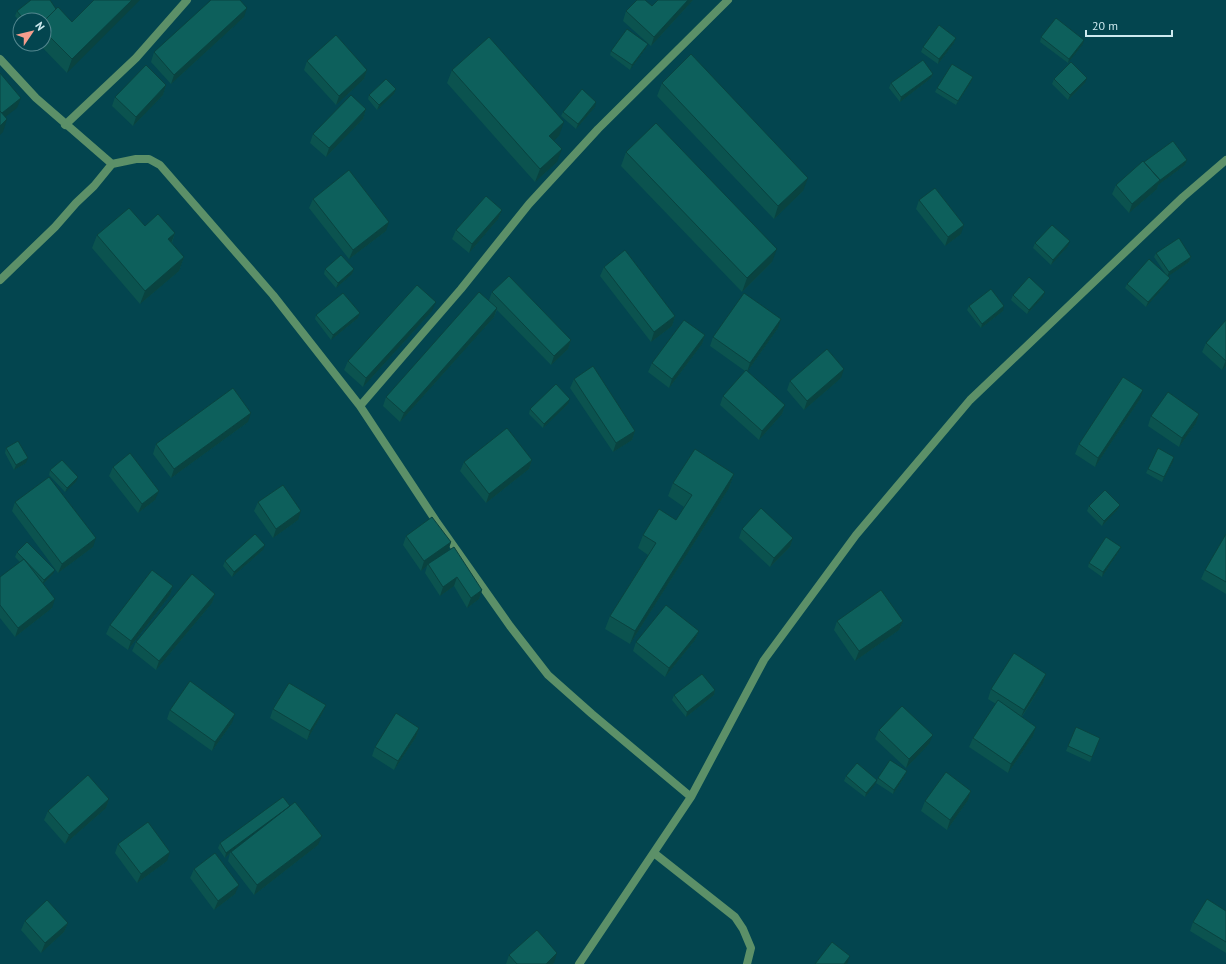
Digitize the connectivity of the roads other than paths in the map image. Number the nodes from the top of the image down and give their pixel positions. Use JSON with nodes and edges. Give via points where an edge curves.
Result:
{"nodes":[{"id":1,"x":187,"y":0,"type":"edge"},
{"id":2,"x":728,"y":0,"type":"edge"},
{"id":3,"x":0,"y":59,"type":"edge"},
{"id":4,"x":65,"y":125,"type":"junction"},
{"id":5,"x":1226,"y":160,"type":"edge"},
{"id":6,"x":112,"y":164,"type":"junction"},
{"id":7,"x":0,"y":280,"type":"edge"},
{"id":8,"x":360,"y":406,"type":"junction"},
{"id":9,"x":690,"y":797,"type":"junction"},
{"id":10,"x":654,"y":852,"type":"junction"},
{"id":11,"x":579,"y":964,"type":"edge"},
{"id":12,"x":747,"y":964,"type":"edge"}],
"edges":[{"from":1,"to":4,"type":"street","via":[[136,58]]},
{"from":2,"to":8,"type":"street","via":[[598,129],[529,204],[461,289]]},
{"from":3,"to":4,"type":"street"},
{"from":4,"to":6,"type":"street"},
{"from":5,"to":9,"type":"street","via":[[1182,197],[970,400],[856,535],[764,660]]},
{"from":6,"to":7,"type":"street","via":[[55,227]]},
{"from":6,"to":8,"type":"street","via":[[149,159],[160,165],[273,295]]},
{"from":8,"to":9,"type":"street","via":[[436,521],[510,626],[548,674]]},
{"from":9,"to":10,"type":"street"},
{"from":10,"to":11,"type":"street"},
{"from":10,"to":12,"type":"street","via":[[735,917],[751,948]]}]}
